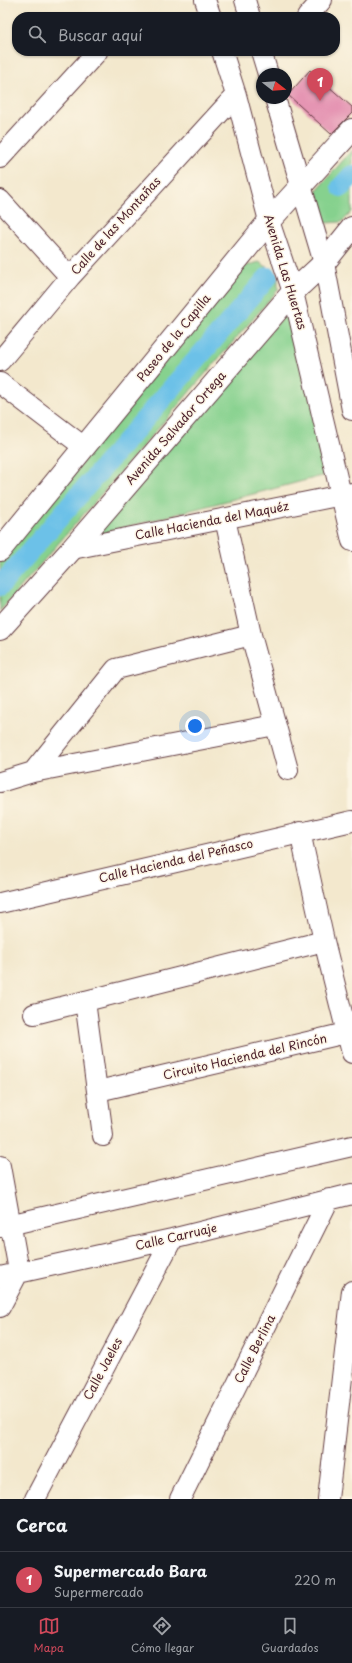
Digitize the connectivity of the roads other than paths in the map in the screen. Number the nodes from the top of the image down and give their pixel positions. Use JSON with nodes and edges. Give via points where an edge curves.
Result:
{"nodes":[{"id":1,"x":205,"y":0,"type":"edge"},
{"id":2,"x":245,"y":0,"type":"edge"},
{"id":3,"x":322,"y":0,"type":"edge"},
{"id":4,"x":209,"y":12,"type":"edge"},
{"id":5,"x":249,"y":12,"type":"edge"},
{"id":6,"x":311,"y":12,"type":"edge"},
{"id":7,"x":93,"y":56,"type":"edge"},
{"id":8,"x":224,"y":56,"type":"edge"},
{"id":9,"x":236,"y":95,"type":"junction"},
{"id":10,"x":277,"y":104,"type":"edge"},
{"id":11,"x":352,"y":130,"type":"edge"},
{"id":12,"x":0,"y":158,"type":"edge"},
{"id":13,"x":300,"y":188,"type":"junction"},
{"id":14,"x":0,"y":200,"type":"edge"},
{"id":15,"x":270,"y":222,"type":"junction"},
{"id":16,"x":352,"y":228,"type":"edge"},
{"id":17,"x":324,"y":263,"type":"junction"},
{"id":18,"x":70,"y":277,"type":"junction"},
{"id":19,"x":294,"y":292,"type":"junction"},
{"id":20,"x":0,"y":361,"type":"edge"},
{"id":21,"x":0,"y":383,"type":"edge"},
{"id":22,"x":352,"y":410,"type":"edge"},
{"id":23,"x":84,"y":448,"type":"junction"},
{"id":24,"x":347,"y":494,"type":"edge"},
{"id":25,"x":225,"y":519,"type":"junction"},
{"id":26,"x":352,"y":541,"type":"edge"},
{"id":27,"x":72,"y":549,"type":"junction"},
{"id":28,"x":0,"y":550,"type":"edge"},
{"id":29,"x":0,"y":629,"type":"edge"},
{"id":30,"x":251,"y":635,"type":"junction"},
{"id":31,"x":275,"y":725,"type":"junction"},
{"id":32,"x":288,"y":770,"type":"dead end"},
{"id":33,"x":33,"y":772,"type":"junction"},
{"id":34,"x":0,"y":782,"type":"edge"},
{"id":35,"x":352,"y":820,"type":"edge"},
{"id":36,"x":300,"y":832,"type":"junction"},
{"id":37,"x":0,"y":903,"type":"edge"},
{"id":38,"x":324,"y":941,"type":"junction"},
{"id":39,"x":85,"y":1001,"type":"junction"},
{"id":40,"x":34,"y":1014,"type":"dead end"},
{"id":41,"x":346,"y":1034,"type":"junction"},
{"id":42,"x":352,"y":1054,"type":"edge"},
{"id":43,"x":98,"y":1091,"type":"junction"},
{"id":44,"x":103,"y":1136,"type":"dead end"},
{"id":45,"x":352,"y":1146,"type":"edge"},
{"id":46,"x":0,"y":1166,"type":"edge"},
{"id":47,"x":352,"y":1194,"type":"edge"},
{"id":48,"x":329,"y":1199,"type":"junction"},
{"id":49,"x":5,"y":1226,"type":"edge"},
{"id":50,"x":172,"y":1239,"type":"junction"},
{"id":51,"x":9,"y":1274,"type":"edge"},
{"id":52,"x":352,"y":1291,"type":"edge"},
{"id":53,"x":0,"y":1308,"type":"edge"},
{"id":54,"x":35,"y":1499,"type":"edge"},
{"id":55,"x":180,"y":1499,"type":"edge"},
{"id":56,"x":328,"y":1499,"type":"edge"}],
"edges":[{"from":1,"to":4,"type":"street"},
{"from":2,"to":5,"type":"street"},
{"from":3,"to":6,"type":"street"},
{"from":7,"to":12,"type":"street"},
{"from":8,"to":9,"type":"street","name":"Avenida Las Huertas"},
{"from":9,"to":15,"type":"street","name":"Avenida Las Huertas"},
{"from":9,"to":18,"type":"street","name":"Calle de las Montañas"},
{"from":10,"to":13,"type":"street"},
{"from":11,"to":13,"type":"main road","name":"Paseo de la Capilla"},
{"from":13,"to":15,"type":"main road","name":"Paseo de la Capilla"},
{"from":13,"to":17,"type":"street"},
{"from":14,"to":18,"type":"street"},
{"from":15,"to":19,"type":"street","name":"Avenida Las Huertas"},
{"from":15,"to":23,"type":"main road","name":"Paseo de la Capilla"},
{"from":16,"to":17,"type":"main road","name":"Avenida Salvador Ortega"},
{"from":17,"to":19,"type":"main road","name":"Avenida Salvador Ortega"},
{"from":17,"to":22,"type":"street"},
{"from":18,"to":20,"type":"street","name":"Calle de las Montañas"},
{"from":19,"to":24,"type":"street","name":"Avenida Las Huertas"},
{"from":19,"to":27,"type":"main road","name":"Avenida Salvador Ortega"},
{"from":21,"to":23,"type":"street"},
{"from":23,"to":28,"type":"main road","name":"Paseo de la Capilla"},
{"from":24,"to":25,"type":"street","name":"Calle Hacienda del Maquéz"},
{"from":24,"to":26,"type":"street","name":"Avenida Las Huertas"},
{"from":25,"to":27,"type":"street","name":"Calle Hacienda del Maquéz"},
{"from":25,"to":30,"type":"street"},
{"from":27,"to":29,"type":"main road","name":"Avenida Salvador Ortega"},
{"from":30,"to":31,"type":"street"},
{"from":30,"to":33,"type":"street","via":[[116,669]]},
{"from":31,"to":32,"type":"street"},
{"from":31,"to":33,"type":"street"},
{"from":33,"to":34,"type":"street"},
{"from":35,"to":36,"type":"street","name":"Calle Hacienda del Peñasco"},
{"from":36,"to":37,"type":"street","name":"Calle Hacienda del Peñasco"},
{"from":36,"to":38,"type":"street"},
{"from":38,"to":39,"type":"street"},
{"from":38,"to":41,"type":"street"},
{"from":39,"to":40,"type":"street"},
{"from":39,"to":43,"type":"street"},
{"from":41,"to":42,"type":"street"},
{"from":41,"to":43,"type":"street","name":"Circuito Hacienda del Rincón"},
{"from":43,"to":44,"type":"street"},
{"from":45,"to":49,"type":"street"},
{"from":46,"to":49,"type":"street"},
{"from":47,"to":48,"type":"street","name":"Calle Carruaje"},
{"from":48,"to":50,"type":"street","name":"Calle Carruaje"},
{"from":48,"to":55,"type":"street","name":"Calle Berlina"},
{"from":49,"to":51,"type":"street"},
{"from":50,"to":51,"type":"street","name":"Calle Carruaje"},
{"from":50,"to":54,"type":"street","name":"Calle Jaeles"},
{"from":51,"to":53,"type":"street"},
{"from":52,"to":56,"type":"street"}]}
